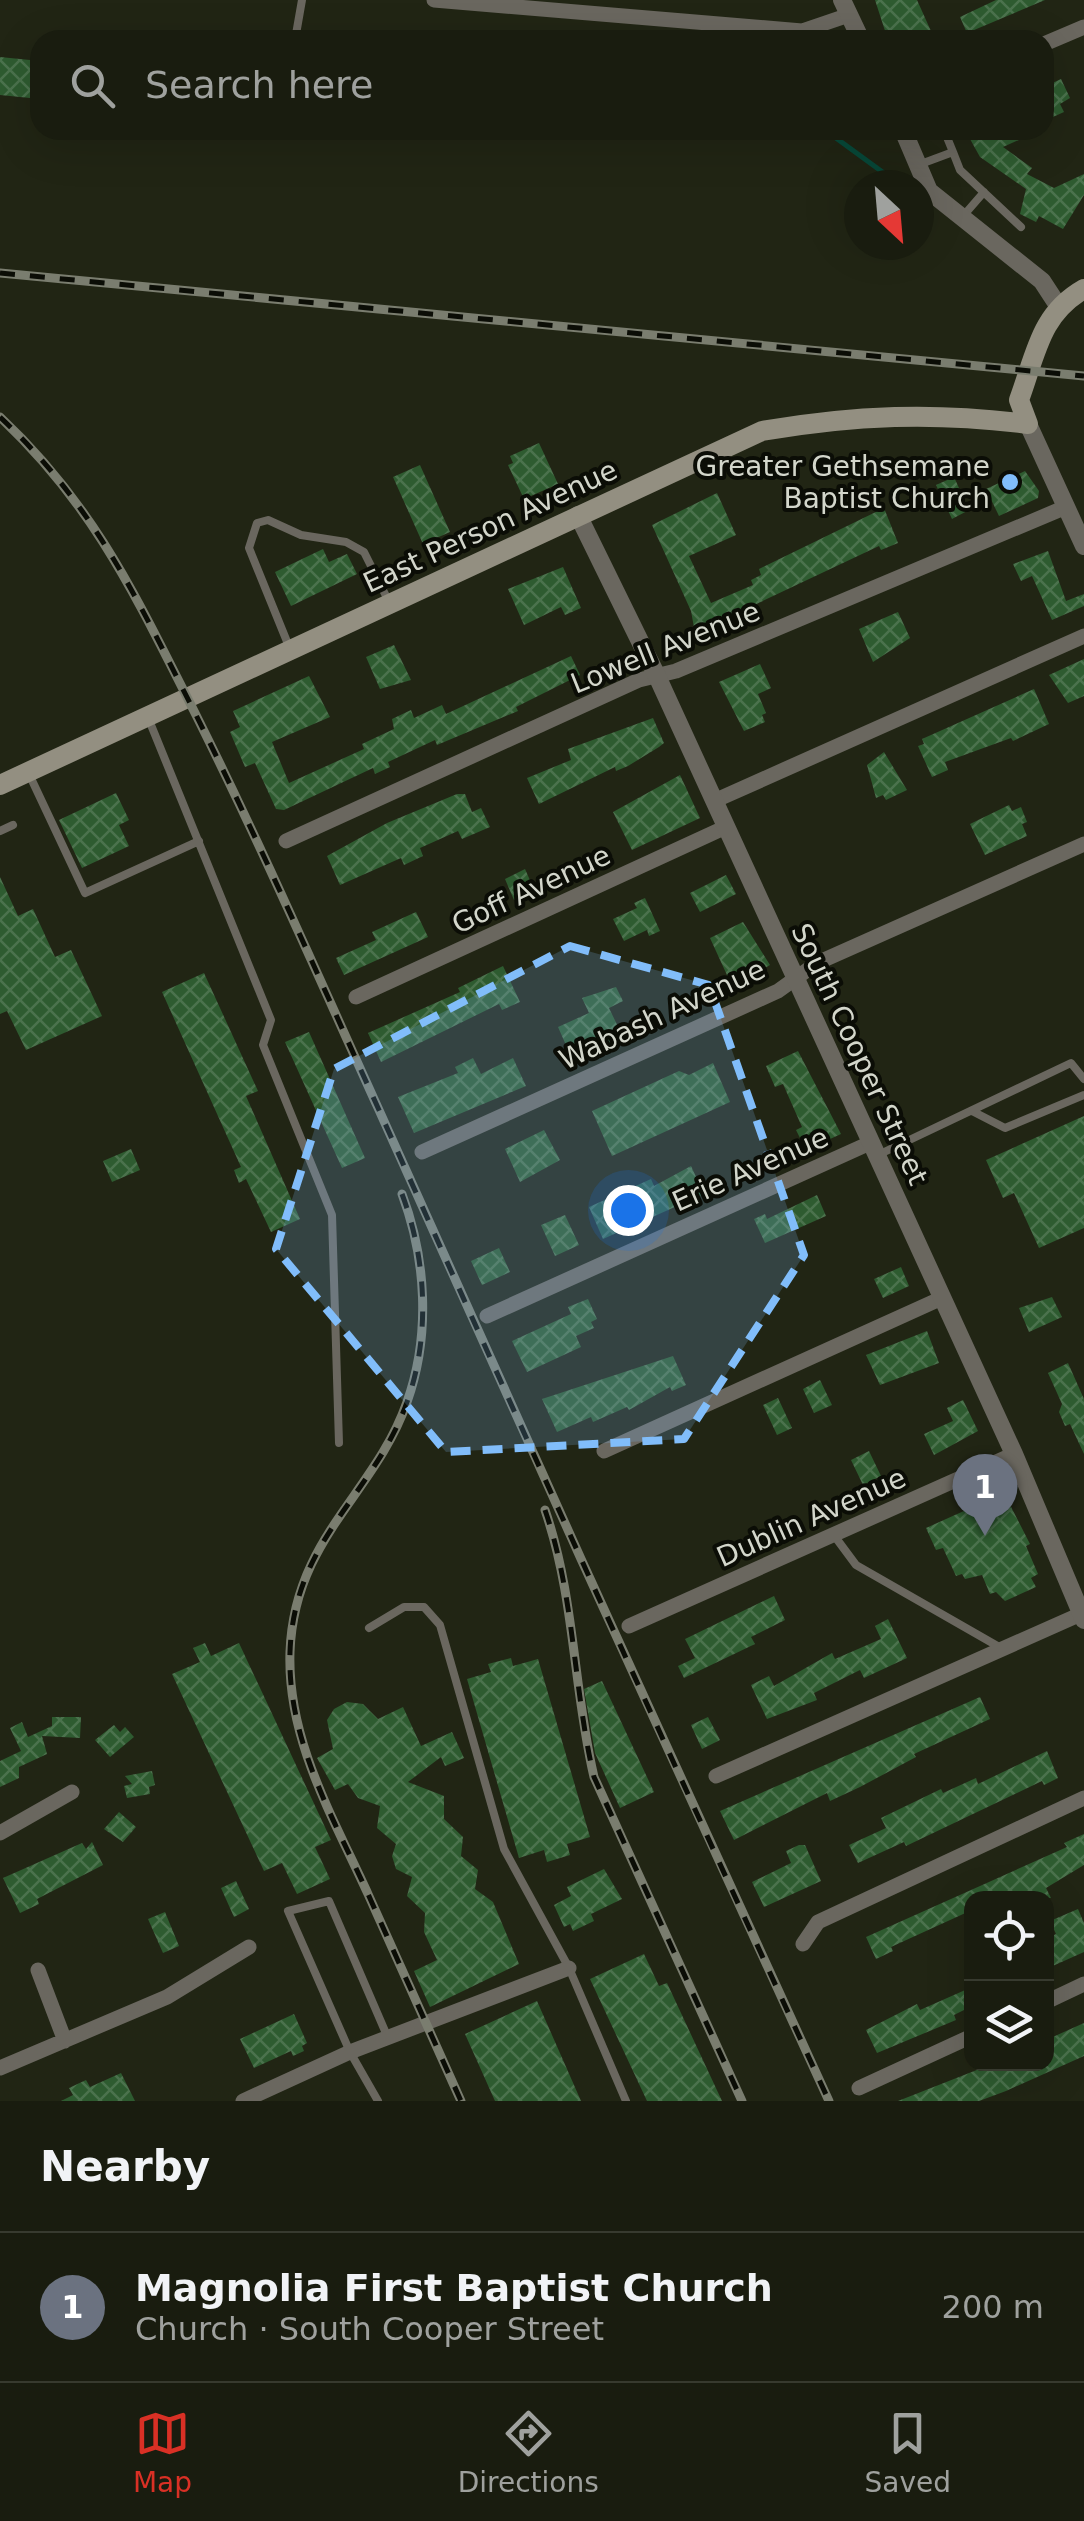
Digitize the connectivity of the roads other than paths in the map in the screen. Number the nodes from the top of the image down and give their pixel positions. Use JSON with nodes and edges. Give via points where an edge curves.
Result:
{"nodes":[{"id":1,"x":302,"y":0,"type":"edge"},
{"id":2,"x":434,"y":0,"type":"edge"},
{"id":3,"x":450,"y":1,"type":"edge"},
{"id":4,"x":845,"y":8,"type":"edge"},
{"id":5,"x":1084,"y":27,"type":"edge"},
{"id":6,"x":298,"y":30,"type":"edge"},
{"id":7,"x":790,"y":30,"type":"edge"},
{"id":8,"x":804,"y":30,"type":"edge"},
{"id":9,"x":1054,"y":40,"type":"edge"},
{"id":10,"x":907,"y":140,"type":"edge"},
{"id":11,"x":948,"y":140,"type":"edge"},
{"id":12,"x":953,"y":152,"type":"junction"},
{"id":13,"x":918,"y":165,"type":"junction"},
{"id":14,"x":984,"y":192,"type":"junction"},
{"id":15,"x":962,"y":217,"type":"junction"},
{"id":16,"x":1021,"y":227,"type":"dead end"},
{"id":17,"x":1084,"y":289,"type":"edge"},
{"id":18,"x":1058,"y":304,"type":"junction"},
{"id":19,"x":1028,"y":424,"type":"junction"},
{"id":20,"x":1066,"y":507,"type":"junction"},
{"id":21,"x":578,"y":515,"type":"junction"},
{"id":22,"x":1084,"y":546,"type":"edge"},
{"id":23,"x":389,"y":603,"type":"junction"},
{"id":24,"x":1084,"y":636,"type":"edge"},
{"id":25,"x":290,"y":649,"type":"junction"},
{"id":26,"x":657,"y":676,"type":"junction"},
{"id":27,"x":148,"y":716,"type":"junction"},
{"id":28,"x":28,"y":772,"type":"junction"},
{"id":29,"x":2,"y":779,"type":"edge"},
{"id":30,"x":714,"y":801,"type":"junction"},
{"id":31,"x":12,"y":824,"type":"dead end"},
{"id":32,"x":726,"y":827,"type":"junction"},
{"id":33,"x":0,"y":831,"type":"edge"},
{"id":34,"x":199,"y":841,"type":"junction"},
{"id":35,"x":286,"y":841,"type":"dead end"},
{"id":36,"x":1084,"y":844,"type":"edge"},
{"id":37,"x":794,"y":976,"type":"junction"},
{"id":38,"x":356,"y":997,"type":"dead end"},
{"id":39,"x":1084,"y":1079,"type":"edge"},
{"id":40,"x":1084,"y":1095,"type":"edge"},
{"id":41,"x":972,"y":1111,"type":"junction"},
{"id":42,"x":872,"y":1149,"type":"junction"},
{"id":43,"x":422,"y":1152,"type":"dead end"},
{"id":44,"x":942,"y":1298,"type":"junction"},
{"id":45,"x":487,"y":1316,"type":"dead end"},
{"id":46,"x":339,"y":1443,"type":"dead end"},
{"id":47,"x":604,"y":1451,"type":"dead end"},
{"id":48,"x":1014,"y":1454,"type":"junction"},
{"id":49,"x":834,"y":1534,"type":"junction"},
{"id":50,"x":1083,"y":1617,"type":"edge"},
{"id":51,"x":629,"y":1626,"type":"dead end"},
{"id":52,"x":369,"y":1628,"type":"dead end"},
{"id":53,"x":1003,"y":1649,"type":"junction"},
{"id":54,"x":716,"y":1776,"type":"dead end"},
{"id":55,"x":72,"y":1792,"type":"dead end"},
{"id":56,"x":1084,"y":1798,"type":"edge"},
{"id":57,"x":0,"y":1832,"type":"edge"},
{"id":58,"x":803,"y":1944,"type":"dead end"},
{"id":59,"x":249,"y":1947,"type":"dead end"},
{"id":60,"x":569,"y":1968,"type":"junction"},
{"id":61,"x":38,"y":1970,"type":"dead end"},
{"id":62,"x":1084,"y":1984,"type":"edge"},
{"id":63,"x":1054,"y":1998,"type":"edge"},
{"id":64,"x":388,"y":2038,"type":"junction"},
{"id":65,"x":964,"y":2040,"type":"edge"},
{"id":66,"x":65,"y":2041,"type":"junction"},
{"id":67,"x":350,"y":2052,"type":"junction"},
{"id":68,"x":0,"y":2068,"type":"edge"},
{"id":69,"x":859,"y":2088,"type":"dead end"},
{"id":70,"x":243,"y":2101,"type":"edge"},
{"id":71,"x":378,"y":2101,"type":"edge"},
{"id":72,"x":626,"y":2101,"type":"edge"}],
"edges":[{"from":1,"to":6,"type":"lane"},
{"from":2,"to":3,"type":"street"},
{"from":3,"to":7,"type":"street"},
{"from":4,"to":8,"type":"street"},
{"from":5,"to":9,"type":"street"},
{"from":10,"to":13,"type":"street"},
{"from":11,"to":12,"type":"lane"},
{"from":12,"to":13,"type":"lane"},
{"from":12,"to":14,"type":"lane","via":[[960,170]]},
{"from":13,"to":15,"type":"street","via":[[929,191]]},
{"from":14,"to":15,"type":"lane"},
{"from":14,"to":16,"type":"lane"},
{"from":15,"to":18,"type":"street","via":[[1042,281]]},
{"from":17,"to":18,"type":"main road"},
{"from":18,"to":19,"type":"main road","via":[[1019,400]]},
{"from":19,"to":20,"type":"street"},
{"from":19,"to":21,"type":"main road","name":"East Person Avenue","via":[[913,414],[846,416],[762,431]]},
{"from":20,"to":22,"type":"street"},
{"from":20,"to":26,"type":"street","name":"Lowell Avenue"},
{"from":21,"to":23,"type":"main road","name":"East Person Avenue"},
{"from":21,"to":26,"type":"street","name":"South Cooper Street"},
{"from":23,"to":25,"type":"main road","name":"East Person Avenue"},
{"from":23,"to":25,"type":"lane","via":[[364,552],[268,520],[257,523],[249,548]]},
{"from":24,"to":30,"type":"street"},
{"from":25,"to":27,"type":"main road","name":"East Person Avenue"},
{"from":26,"to":30,"type":"street","name":"South Cooper Street"},
{"from":26,"to":35,"type":"street","name":"Lowell Avenue"},
{"from":27,"to":28,"type":"main road","name":"East Person Avenue"},
{"from":27,"to":34,"type":"lane"},
{"from":28,"to":29,"type":"main road","name":"East Person Avenue"},
{"from":28,"to":34,"type":"lane","via":[[85,892]]},
{"from":30,"to":32,"type":"street","name":"South Cooper Street"},
{"from":31,"to":33,"type":"lane"},
{"from":32,"to":37,"type":"street","name":"South Cooper Street"},
{"from":32,"to":38,"type":"street","name":"Goff Avenue"},
{"from":34,"to":46,"type":"lane","via":[[271,1020],[263,1045],[332,1215]]},
{"from":36,"to":37,"type":"street","name":"Wabash Avenue"},
{"from":37,"to":42,"type":"street","name":"South Cooper Street"},
{"from":37,"to":43,"type":"street","name":"Wabash Avenue","via":[[778,991]]},
{"from":39,"to":41,"type":"lane","via":[[1071,1062]]},
{"from":40,"to":41,"type":"lane","via":[[1006,1128]]},
{"from":41,"to":42,"type":"lane"},
{"from":42,"to":44,"type":"street","name":"South Cooper Street"},
{"from":42,"to":45,"type":"street","name":"Erie Avenue"},
{"from":44,"to":47,"type":"street"},
{"from":44,"to":48,"type":"street","name":"South Cooper Street"},
{"from":48,"to":49,"type":"street","name":"Dublin Avenue"},
{"from":48,"to":50,"type":"street","name":"South Cooper Street"},
{"from":49,"to":51,"type":"street","name":"Dublin Avenue"},
{"from":49,"to":53,"type":"lane","via":[[856,1565]]},
{"from":50,"to":53,"type":"street"},
{"from":52,"to":60,"type":"lane","via":[[404,1606],[424,1607],[440,1625],[504,1848]]},
{"from":53,"to":54,"type":"street"},
{"from":55,"to":57,"type":"street"},
{"from":56,"to":58,"type":"street","via":[[818,1922]]},
{"from":59,"to":66,"type":"street","via":[[167,1997]]},
{"from":60,"to":64,"type":"street"},
{"from":60,"to":72,"type":"lane"},
{"from":61,"to":66,"type":"street"},
{"from":62,"to":63,"type":"street"},
{"from":64,"to":67,"type":"street"},
{"from":64,"to":67,"type":"lane","via":[[329,1901],[288,1911]]},
{"from":65,"to":69,"type":"street"},
{"from":66,"to":68,"type":"street"},
{"from":67,"to":70,"type":"street"},
{"from":67,"to":71,"type":"lane"}]}
